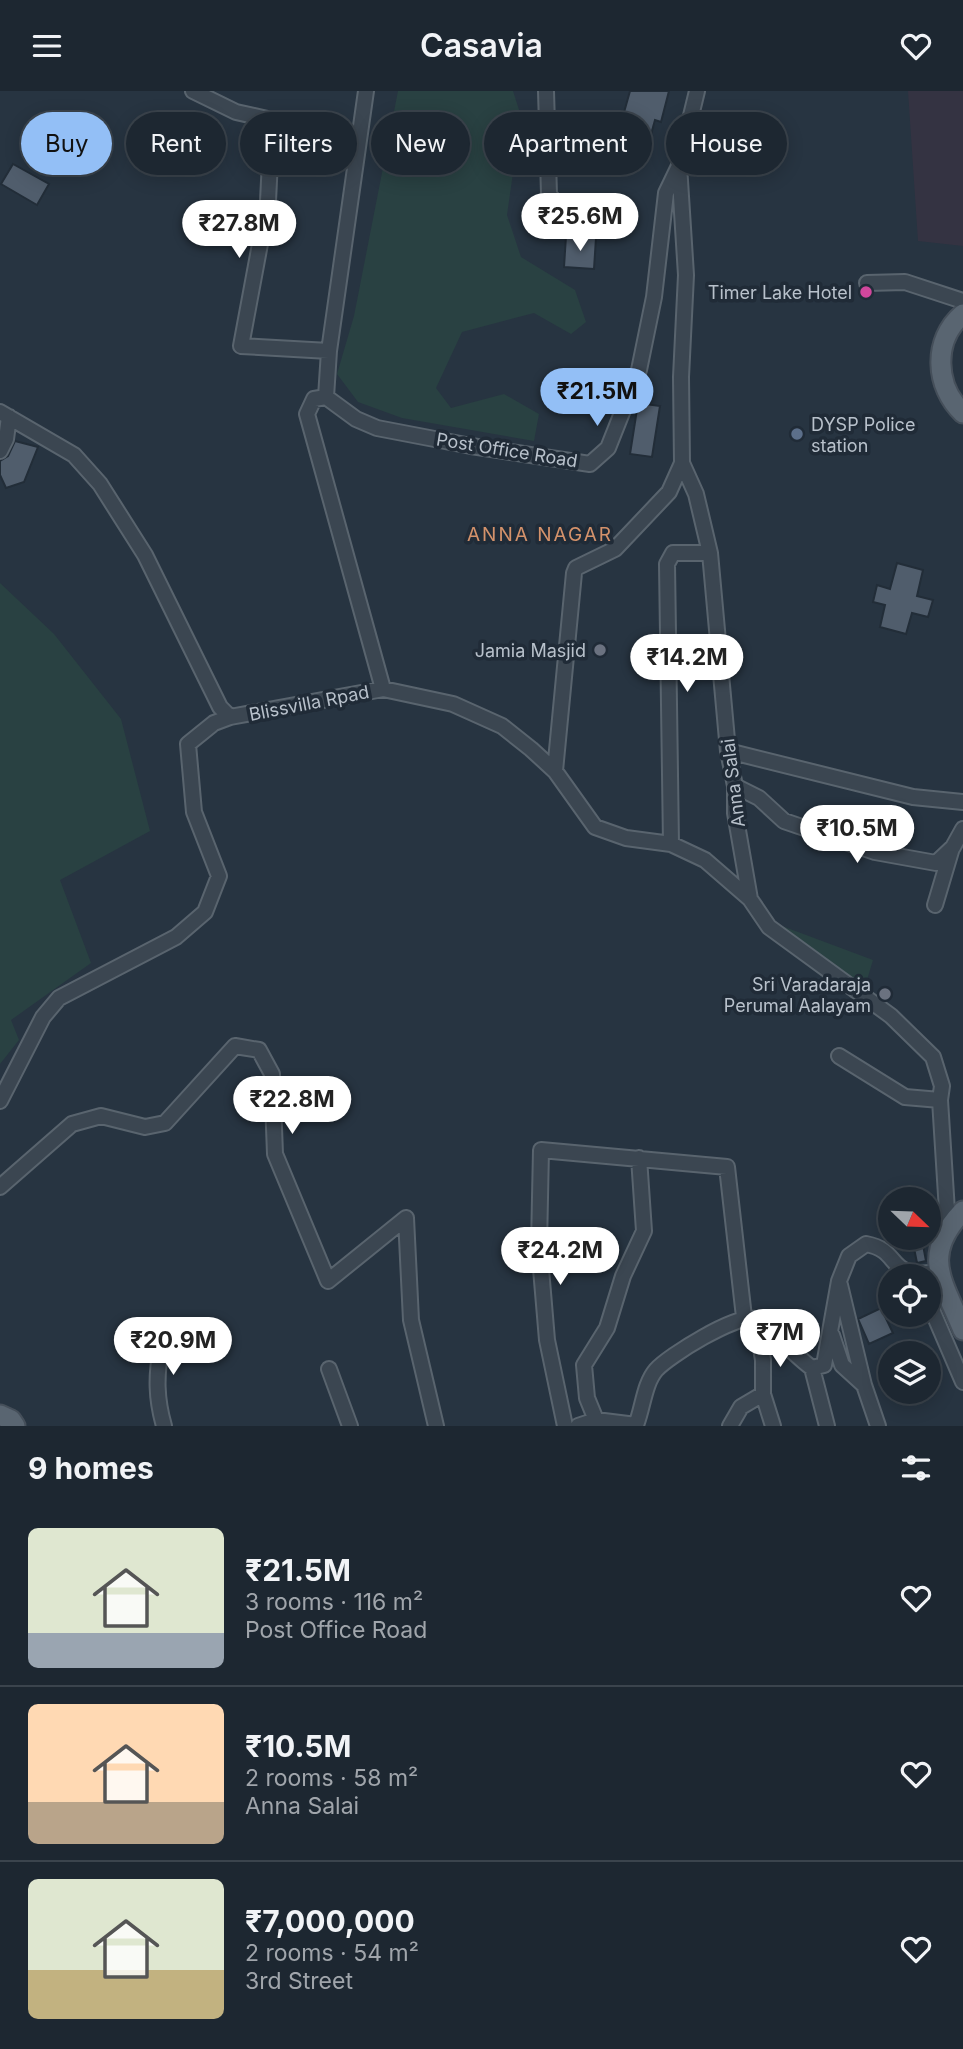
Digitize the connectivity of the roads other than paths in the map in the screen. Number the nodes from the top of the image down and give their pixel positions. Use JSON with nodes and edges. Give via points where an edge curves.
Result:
{"nodes":[{"id":1,"x":193,"y":91,"type":"edge"},
{"id":2,"x":366,"y":91,"type":"edge"},
{"id":3,"x":546,"y":91,"type":"edge"},
{"id":4,"x":697,"y":91,"type":"edge"},
{"id":5,"x":692,"y":112,"type":"edge"},
{"id":6,"x":675,"y":175,"type":"edge"},
{"id":7,"x":681,"y":175,"type":"edge"},
{"id":8,"x":565,"y":218,"type":"dead end"},
{"id":9,"x":867,"y":283,"type":"dead end"},
{"id":10,"x":963,"y":302,"type":"edge"},
{"id":11,"x":963,"y":314,"type":"edge"},
{"id":12,"x":329,"y":351,"type":"junction"},
{"id":13,"x":326,"y":397,"type":"junction"},
{"id":14,"x":963,"y":413,"type":"edge"},
{"id":15,"x":4,"y":414,"type":"edge"},
{"id":16,"x":0,"y":451,"type":"edge"},
{"id":17,"x":682,"y":463,"type":"junction"},
{"id":18,"x":710,"y":553,"type":"junction"},
{"id":19,"x":383,"y":689,"type":"junction"},
{"id":20,"x":230,"y":717,"type":"junction"},
{"id":21,"x":729,"y":751,"type":"junction"},
{"id":22,"x":555,"y":771,"type":"junction"},
{"id":23,"x":735,"y":786,"type":"junction"},
{"id":24,"x":963,"y":802,"type":"edge"},
{"id":25,"x":963,"y":829,"type":"edge"},
{"id":26,"x":671,"y":844,"type":"junction"},
{"id":27,"x":953,"y":847,"type":"junction"},
{"id":28,"x":750,"y":899,"type":"junction"},
{"id":29,"x":935,"y":905,"type":"dead end"},
{"id":30,"x":839,"y":1056,"type":"dead end"},
{"id":31,"x":940,"y":1100,"type":"junction"},
{"id":32,"x":0,"y":1101,"type":"edge"},
{"id":33,"x":639,"y":1158,"type":"junction"},
{"id":34,"x":0,"y":1187,"type":"edge"},
{"id":35,"x":963,"y":1211,"type":"edge"},
{"id":36,"x":948,"y":1227,"type":"junction"},
{"id":37,"x":895,"y":1264,"type":"edge"},
{"id":38,"x":938,"y":1264,"type":"edge"},
{"id":39,"x":941,"y":1277,"type":"edge"},
{"id":40,"x":839,"y":1281,"type":"junction"},
{"id":41,"x":750,"y":1318,"type":"junction"},
{"id":42,"x":939,"y":1327,"type":"edge"},
{"id":43,"x":963,"y":1329,"type":"edge"},
{"id":44,"x":198,"y":1335,"type":"dead end"},
{"id":45,"x":832,"y":1335,"type":"junction"},
{"id":46,"x":811,"y":1368,"type":"junction"},
{"id":47,"x":328,"y":1369,"type":"dead end"},
{"id":48,"x":963,"y":1382,"type":"edge"},
{"id":49,"x":864,"y":1385,"type":"junction"},
{"id":50,"x":763,"y":1394,"type":"junction"},
{"id":51,"x":0,"y":1416,"type":"edge"},
{"id":52,"x":596,"y":1420,"type":"junction"},
{"id":53,"x":15,"y":1426,"type":"edge"},
{"id":54,"x":164,"y":1426,"type":"edge"},
{"id":55,"x":350,"y":1426,"type":"edge"},
{"id":56,"x":436,"y":1426,"type":"edge"},
{"id":57,"x":565,"y":1426,"type":"edge"},
{"id":58,"x":578,"y":1426,"type":"edge"},
{"id":59,"x":636,"y":1426,"type":"edge"},
{"id":60,"x":730,"y":1426,"type":"edge"},
{"id":61,"x":773,"y":1426,"type":"edge"},
{"id":62,"x":827,"y":1426,"type":"edge"},
{"id":63,"x":878,"y":1426,"type":"edge"}],
"edges":[{"from":1,"to":12,"type":"street","via":[[236,112],[272,120],[268,201],[241,346]]},
{"from":2,"to":12,"type":"street"},
{"from":3,"to":8,"type":"street","via":[[549,194]]},
{"from":4,"to":5,"type":"street","name":"Anna Salai"},
{"from":6,"to":13,"type":"street","name":"Post Office Road","via":[[666,193],[654,297],[639,370],[608,448],[590,464],[377,428]]},
{"from":7,"to":17,"type":"street","name":"Anna Salai","via":[[686,275]]},
{"from":9,"to":10,"type":"street","via":[[905,282]]},
{"from":11,"to":14,"type":"main road","via":[[943,345],[940,375],[949,400]]},
{"from":12,"to":13,"type":"street"},
{"from":13,"to":19,"type":"street","via":[[314,399],[307,414]]},
{"from":15,"to":16,"type":"street","via":[[6,439]]},
{"from":15,"to":20,"type":"street","name":"Blissvilla Rpad","via":[[74,455],[100,484],[145,555],[220,707]]},
{"from":17,"to":18,"type":"street","name":"Anna Salai","via":[[696,494]]},
{"from":17,"to":22,"type":"street","via":[[669,492],[615,549],[576,568]]},
{"from":18,"to":21,"type":"street","name":"Anna Salai"},
{"from":18,"to":26,"type":"street","via":[[673,553],[667,564]]},
{"from":19,"to":20,"type":"street","name":"Blissvilla Rpad"},
{"from":19,"to":22,"type":"street","name":"Blissvilla Rpad","via":[[453,704],[502,726]]},
{"from":20,"to":32,"type":"street","via":[[214,723],[188,744],[194,812],[219,876],[205,912],[176,937],[60,998],[43,1017]]},
{"from":21,"to":23,"type":"street","name":"Anna Salai"},
{"from":21,"to":24,"type":"street","via":[[913,797]]},
{"from":22,"to":26,"type":"street","name":"Blissvilla Rpad","via":[[595,827],[626,838]]},
{"from":23,"to":27,"type":"street","via":[[759,798],[784,821],[875,852],[936,863]]},
{"from":23,"to":28,"type":"street","name":"Anna Salai","via":[[735,813]]},
{"from":25,"to":27,"type":"street"},
{"from":26,"to":28,"type":"street","name":"Blissvilla Rpad","via":[[705,860]]},
{"from":27,"to":29,"type":"street"},
{"from":28,"to":31,"type":"street","name":"Anna Salai","via":[[769,927],[891,1016],[933,1057],[942,1086]]},
{"from":30,"to":31,"type":"street","via":[[905,1097]]},
{"from":31,"to":36,"type":"street","name":"Anna Salai"},
{"from":33,"to":41,"type":"street","via":[[727,1167]]},
{"from":33,"to":52,"type":"street","via":[[644,1231],[623,1276],[607,1328],[584,1365],[587,1398]]},
{"from":33,"to":57,"type":"street","via":[[541,1150],[538,1244],[547,1340]]},
{"from":34,"to":56,"type":"street","via":[[72,1124],[101,1116],[145,1127],[165,1123],[235,1046],[259,1050],[272,1074],[275,1154],[328,1281],[406,1218],[411,1320]]},
{"from":35,"to":36,"type":"main road"},
{"from":36,"to":38,"type":"main road"},
{"from":37,"to":40,"type":"street","via":[[881,1247],[866,1244],[849,1256]]},
{"from":39,"to":43,"type":"main road"},
{"from":40,"to":45,"type":"street"},
{"from":40,"to":49,"type":"street"},
{"from":41,"to":46,"type":"street"},
{"from":41,"to":50,"type":"street","via":[[763,1360]]},
{"from":41,"to":59,"type":"street","via":[[704,1337],[656,1369]]},
{"from":42,"to":48,"type":"street"},
{"from":44,"to":54,"type":"street","via":[[177,1337],[161,1348],[156,1375]]},
{"from":45,"to":46,"type":"street","via":[[824,1365]]},
{"from":45,"to":49,"type":"street","via":[[842,1364]]},
{"from":46,"to":62,"type":"street"},
{"from":47,"to":55,"type":"street"},
{"from":49,"to":63,"type":"street"},
{"from":50,"to":60,"type":"street","via":[[741,1408]]},
{"from":50,"to":61,"type":"street"},
{"from":51,"to":53,"type":"main road"},
{"from":52,"to":58,"type":"street"},
{"from":52,"to":59,"type":"street"}]}
